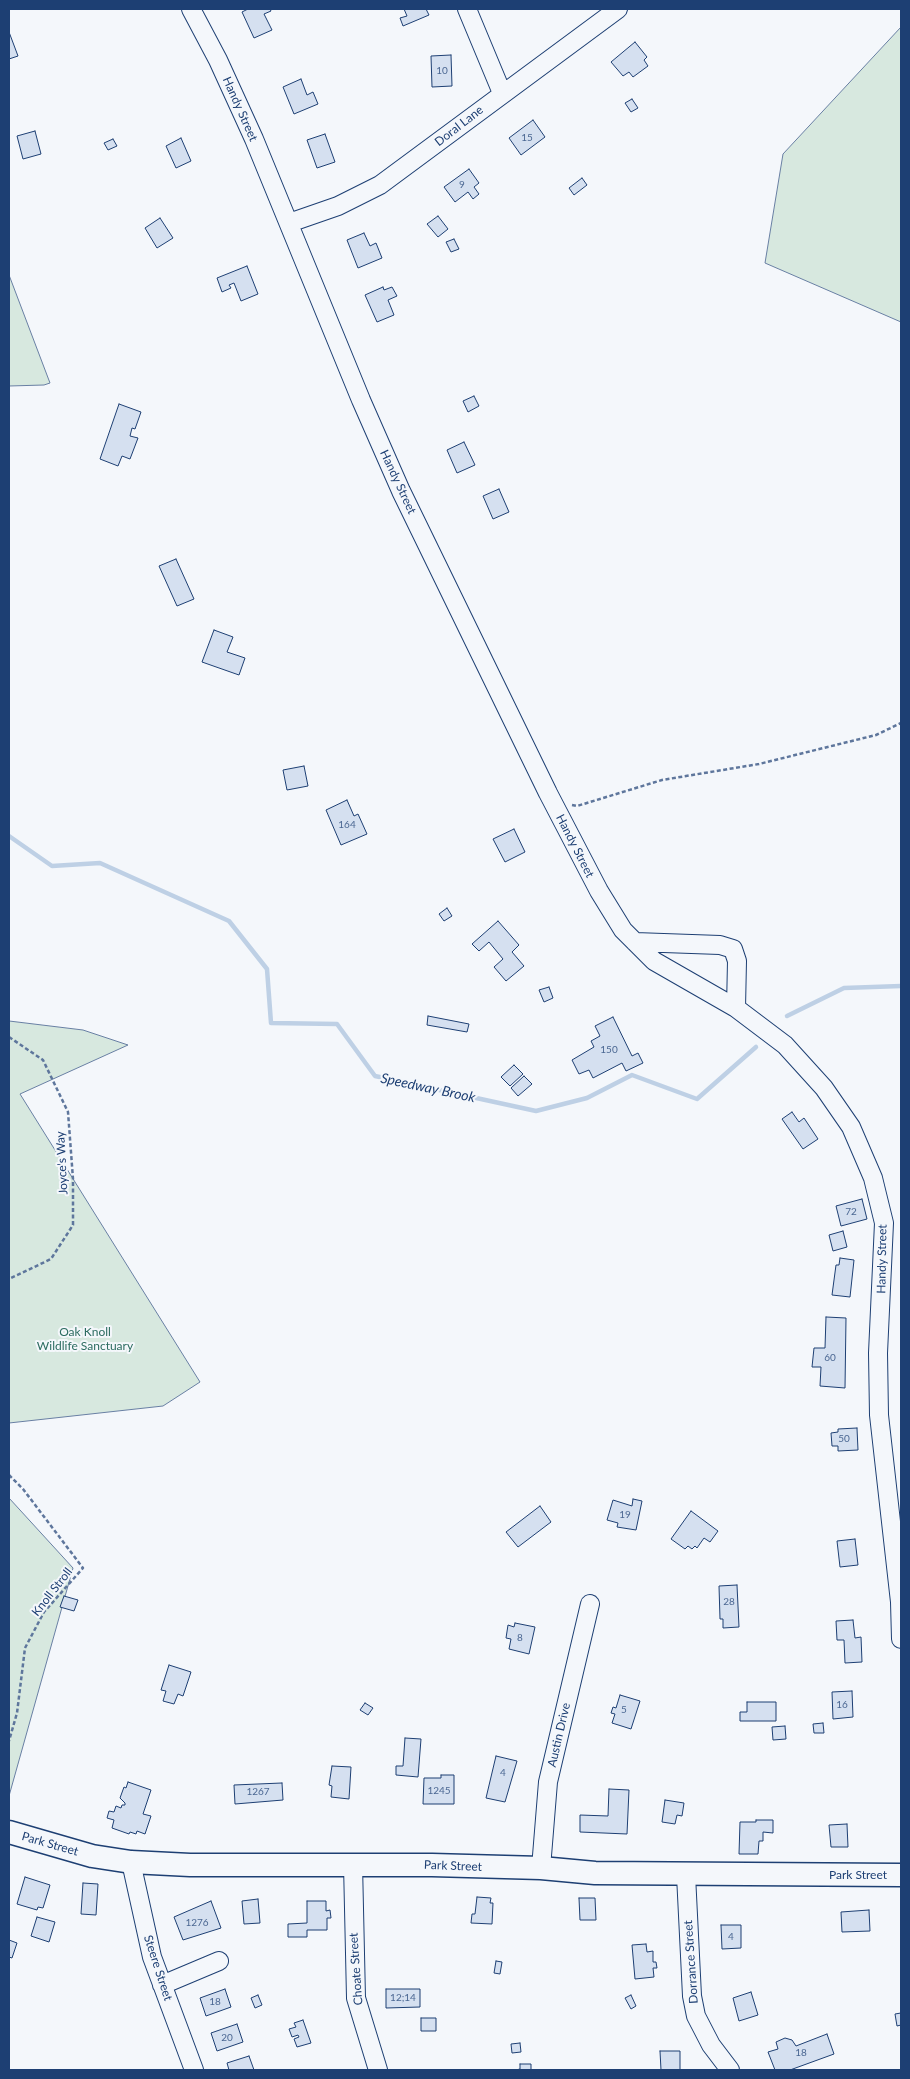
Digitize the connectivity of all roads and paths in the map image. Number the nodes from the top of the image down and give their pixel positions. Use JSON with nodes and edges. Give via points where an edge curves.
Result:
{"nodes":[{"id":1,"x":191,"y":9,"type":"edge"},
{"id":2,"x":467,"y":9,"type":"edge"},
{"id":3,"x":618,"y":9,"type":"edge"},
{"id":4,"x":502,"y":93,"type":"junction"},
{"id":5,"x":289,"y":223,"type":"junction"},
{"id":6,"x":901,"y":723,"type":"edge"},
{"id":7,"x":548,"y":793,"type":"junction"},
{"id":8,"x":635,"y":942,"type":"junction"},
{"id":9,"x":736,"y":1008,"type":"junction"},
{"id":10,"x":9,"y":1037,"type":"edge"},
{"id":11,"x":9,"y":1279,"type":"edge"},
{"id":12,"x":9,"y":1476,"type":"edge"},
{"id":13,"x":590,"y":1604,"type":"dead end"},
{"id":14,"x":901,"y":1639,"type":"edge"},
{"id":15,"x":9,"y":1741,"type":"edge"},
{"id":16,"x":9,"y":1832,"type":"edge"},
{"id":17,"x":131,"y":1862,"type":"junction"},
{"id":18,"x":353,"y":1864,"type":"junction"},
{"id":19,"x":541,"y":1868,"type":"junction"},
{"id":20,"x":686,"y":1874,"type":"junction"},
{"id":21,"x":901,"y":1875,"type":"edge"},
{"id":22,"x":219,"y":1961,"type":"dead end"},
{"id":23,"x":162,"y":1985,"type":"junction"},
{"id":24,"x":194,"y":2070,"type":"edge"},
{"id":25,"x":378,"y":2070,"type":"edge"},
{"id":26,"x":730,"y":2070,"type":"edge"}],
"edges":[{"from":1,"to":5,"type":"street","name":"Handy Street","via":[[218,60]]},
{"from":2,"to":4,"type":"street"},
{"from":3,"to":4,"type":"street","name":"Doral Lane"},
{"from":4,"to":5,"type":"street","name":"Doral Lane","via":[[380,184],[338,206]]},
{"from":5,"to":7,"type":"street","name":"Handy Street","via":[[401,491]]},
{"from":6,"to":7,"type":"path","via":[[876,734],[759,764],[662,780],[577,806],[560,802]]},
{"from":7,"to":8,"type":"street","name":"Handy Street","via":[[598,891],[623,930]]},
{"from":8,"to":9,"type":"street","name":"Handy Street","via":[[654,961]]},
{"from":8,"to":9,"type":"street","via":[[720,945],[733,949],[737,961]]},
{"from":9,"to":14,"type":"street","name":"Handy Street","via":[[784,1045],[824,1088],[851,1127],[872,1178],[884,1223],[878,1352],[879,1416]]},
{"from":10,"to":11,"type":"path","name":"Joyce's Way","via":[[44,1060],[68,1112],[73,1206],[73,1225],[51,1259]]},
{"from":12,"to":15,"type":"path","name":"Knoll Stroll","via":[[83,1568],[44,1612],[25,1648],[17,1713]]},
{"from":13,"to":19,"type":"street","name":"Austin Drive","via":[[548,1782]]},
{"from":16,"to":17,"type":"main road","name":"Park Street","via":[[60,1848]]},
{"from":17,"to":18,"type":"main road","name":"Park Street"},
{"from":17,"to":23,"type":"street","name":"Steere Street","via":[[152,1957]]},
{"from":18,"to":19,"type":"main road","name":"Park Street"},
{"from":18,"to":25,"type":"street","name":"Choate Street","via":[[356,1998]]},
{"from":19,"to":20,"type":"main road","name":"Park Street","via":[[595,1873]]},
{"from":20,"to":21,"type":"main road","name":"Park Street"},
{"from":20,"to":26,"type":"street","name":"Dorrance Street","via":[[692,1996],[696,2016],[711,2045]]},
{"from":22,"to":23,"type":"street"},
{"from":23,"to":24,"type":"street","name":"Steere Street"}]}
